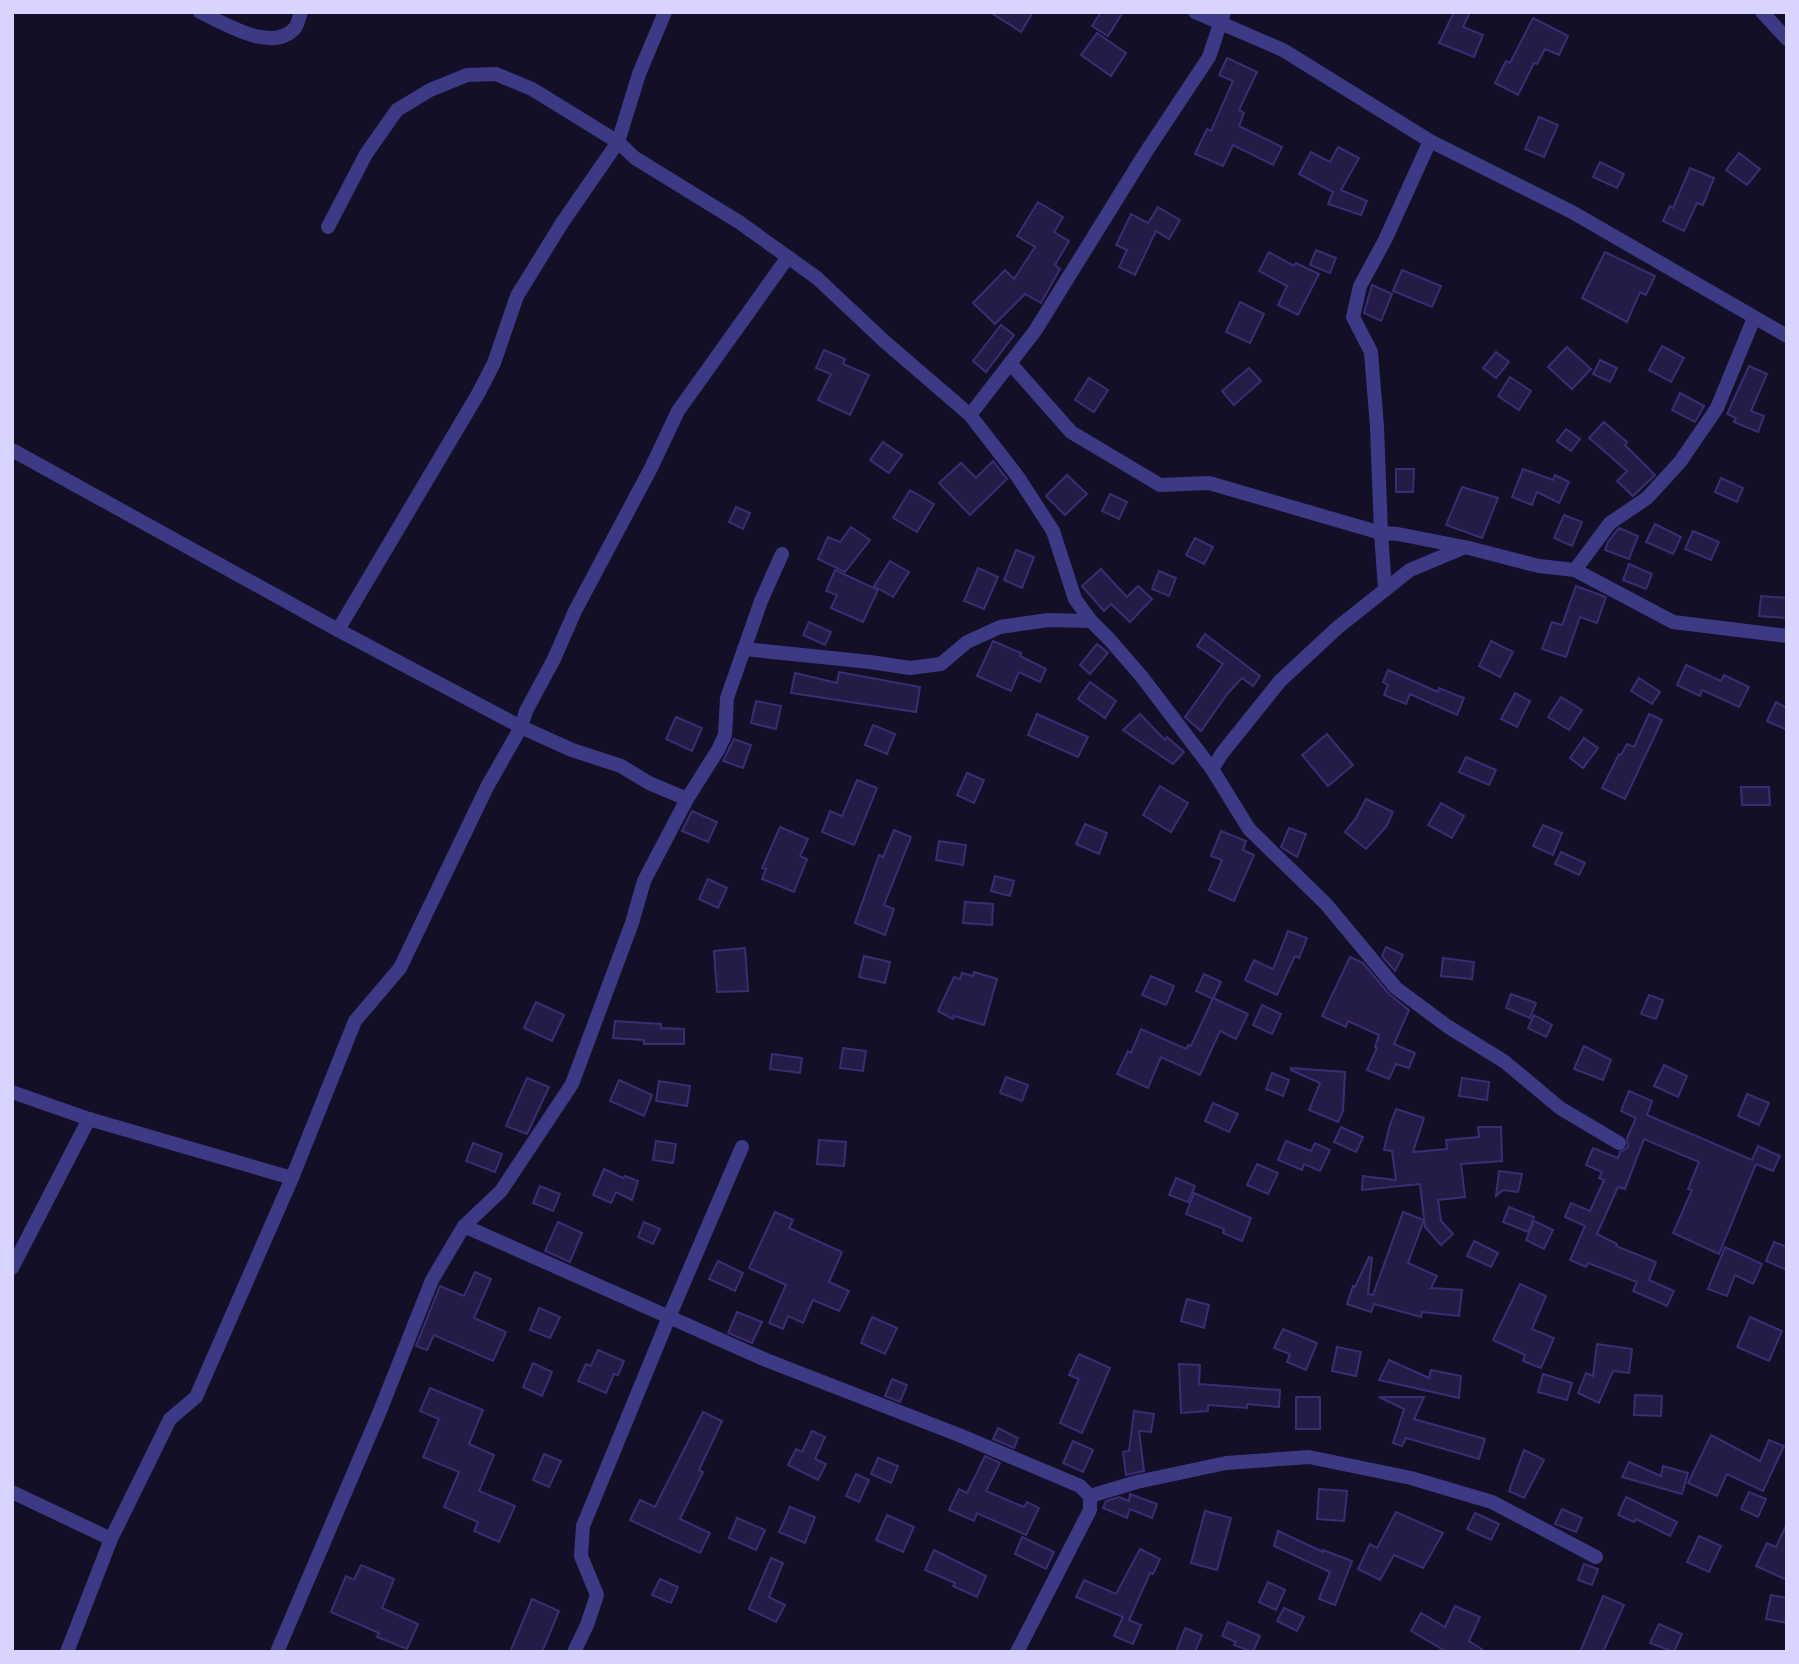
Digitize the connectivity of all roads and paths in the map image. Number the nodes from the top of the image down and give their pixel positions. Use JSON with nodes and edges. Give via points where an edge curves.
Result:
{"nodes":[{"id":1,"x":200,"y":12,"type":"edge"},
{"id":2,"x":301,"y":12,"type":"edge"},
{"id":3,"x":665,"y":12,"type":"edge"},
{"id":4,"x":1195,"y":12,"type":"edge"},
{"id":5,"x":1762,"y":12,"type":"edge"},
{"id":6,"x":1223,"y":17,"type":"edge"},
{"id":7,"x":1787,"y":39,"type":"edge"},
{"id":8,"x":1430,"y":141,"type":"junction"},
{"id":9,"x":618,"y":142,"type":"junction"},
{"id":10,"x":328,"y":228,"type":"dead end"},
{"id":11,"x":788,"y":257,"type":"junction"},
{"id":12,"x":1754,"y":318,"type":"junction"},
{"id":13,"x":1787,"y":336,"type":"edge"},
{"id":14,"x":1010,"y":363,"type":"junction"},
{"id":15,"x":970,"y":415,"type":"junction"},
{"id":16,"x":12,"y":450,"type":"edge"},
{"id":17,"x":1381,"y":533,"type":"junction"},
{"id":18,"x":1465,"y":547,"type":"junction"},
{"id":19,"x":782,"y":554,"type":"dead end"},
{"id":20,"x":1576,"y":570,"type":"junction"},
{"id":21,"x":1385,"y":590,"type":"junction"},
{"id":22,"x":1091,"y":621,"type":"junction"},
{"id":23,"x":338,"y":630,"type":"junction"},
{"id":24,"x":1787,"y":636,"type":"edge"},
{"id":25,"x":744,"y":649,"type":"junction"},
{"id":26,"x":521,"y":727,"type":"junction"},
{"id":27,"x":1212,"y":769,"type":"junction"},
{"id":28,"x":687,"y":799,"type":"junction"},
{"id":29,"x":12,"y":1092,"type":"edge"},
{"id":30,"x":89,"y":1119,"type":"junction"},
{"id":31,"x":1619,"y":1143,"type":"dead end"},
{"id":32,"x":743,"y":1147,"type":"dead end"},
{"id":33,"x":292,"y":1178,"type":"junction"},
{"id":34,"x":464,"y":1226,"type":"junction"},
{"id":35,"x":12,"y":1268,"type":"edge"},
{"id":36,"x":669,"y":1317,"type":"junction"},
{"id":37,"x":12,"y":1492,"type":"edge"},
{"id":38,"x":1090,"y":1496,"type":"junction"},
{"id":39,"x":111,"y":1539,"type":"junction"},
{"id":40,"x":1597,"y":1557,"type":"dead end"},
{"id":41,"x":67,"y":1652,"type":"edge"},
{"id":42,"x":277,"y":1652,"type":"edge"},
{"id":43,"x":574,"y":1652,"type":"edge"},
{"id":44,"x":1017,"y":1652,"type":"edge"}],
"edges":[{"from":1,"to":2,"type":"street","via":[[260,39],[279,37],[294,28]]},
{"from":3,"to":9,"type":"street"},
{"from":4,"to":6,"type":"street"},
{"from":5,"to":7,"type":"street"},
{"from":6,"to":8,"type":"street"},
{"from":6,"to":14,"type":"street","via":[[1209,57],[1035,331]]},
{"from":8,"to":12,"type":"street","via":[[1572,212]]},
{"from":8,"to":17,"type":"street","via":[[1360,286],[1353,317],[1371,352]]},
{"from":9,"to":10,"type":"street","via":[[532,89],[496,74],[467,75],[397,110],[366,154]]},
{"from":9,"to":11,"type":"street","via":[[635,158]]},
{"from":9,"to":23,"type":"street","via":[[517,296],[478,394]]},
{"from":11,"to":15,"type":"street"},
{"from":11,"to":26,"type":"street","via":[[678,411]]},
{"from":12,"to":13,"type":"street"},
{"from":12,"to":20,"type":"street","via":[[1717,408],[1681,462],[1647,498],[1610,523]]},
{"from":14,"to":15,"type":"street"},
{"from":14,"to":17,"type":"street","via":[[1071,432],[1160,485],[1209,483]]},
{"from":15,"to":22,"type":"street","via":[[1053,531],[1075,599]]},
{"from":16,"to":23,"type":"street"},
{"from":17,"to":18,"type":"street"},
{"from":17,"to":21,"type":"street"},
{"from":18,"to":20,"type":"street","via":[[1539,566]]},
{"from":18,"to":21,"type":"street","via":[[1410,570]]},
{"from":19,"to":25,"type":"street"},
{"from":20,"to":24,"type":"street","via":[[1673,622]]},
{"from":21,"to":27,"type":"street","via":[[1280,681]]},
{"from":22,"to":25,"type":"street","via":[[1048,620],[1000,627],[967,642],[942,664],[910,668]]},
{"from":22,"to":27,"type":"street","via":[[1134,668]]},
{"from":23,"to":26,"type":"street"},
{"from":25,"to":28,"type":"street","via":[[727,698],[725,734]]},
{"from":26,"to":28,"type":"street","via":[[621,766]]},
{"from":26,"to":33,"type":"street","via":[[400,968],[355,1021]]},
{"from":27,"to":31,"type":"street","via":[[1249,829],[1325,904],[1396,988],[1505,1062],[1560,1108]]},
{"from":28,"to":34,"type":"street","via":[[644,881],[572,1084],[501,1191]]},
{"from":29,"to":30,"type":"street"},
{"from":30,"to":33,"type":"street"},
{"from":30,"to":35,"type":"street"},
{"from":32,"to":36,"type":"street"},
{"from":33,"to":39,"type":"street","via":[[196,1396],[170,1419]]},
{"from":34,"to":36,"type":"street"},
{"from":34,"to":42,"type":"street","via":[[432,1280]]},
{"from":36,"to":38,"type":"street","via":[[1080,1486]]},
{"from":36,"to":43,"type":"street","via":[[583,1526],[581,1556],[597,1595]]},
{"from":37,"to":39,"type":"street"},
{"from":38,"to":40,"type":"street","via":[[1226,1463],[1309,1457],[1411,1478],[1492,1502]]},
{"from":38,"to":44,"type":"street","via":[[1090,1510]]},
{"from":39,"to":41,"type":"street"}]}
